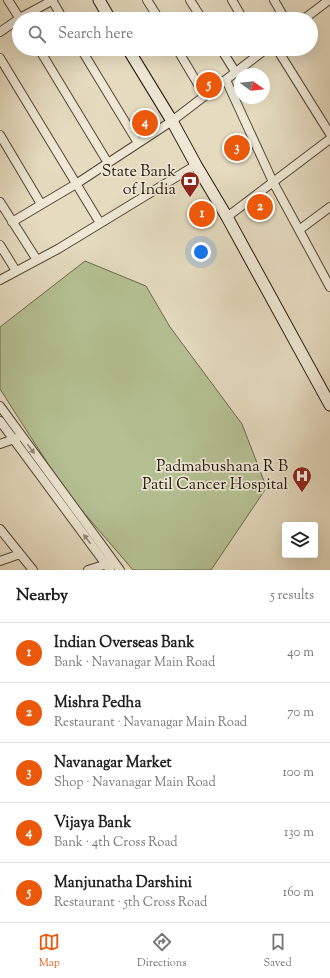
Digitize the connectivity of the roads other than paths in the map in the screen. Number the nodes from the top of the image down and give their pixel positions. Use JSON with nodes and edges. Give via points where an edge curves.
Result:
{"nodes":[{"id":1,"x":8,"y":0,"type":"edge"},
{"id":2,"x":52,"y":0,"type":"edge"},
{"id":3,"x":98,"y":0,"type":"edge"},
{"id":4,"x":148,"y":0,"type":"edge"},
{"id":5,"x":190,"y":0,"type":"edge"},
{"id":6,"x":232,"y":0,"type":"edge"},
{"id":7,"x":274,"y":0,"type":"edge"},
{"id":8,"x":328,"y":0,"type":"edge"},
{"id":9,"x":16,"y":12,"type":"edge"},
{"id":10,"x":25,"y":12,"type":"edge"},
{"id":11,"x":59,"y":12,"type":"edge"},
{"id":12,"x":106,"y":12,"type":"edge"},
{"id":13,"x":155,"y":12,"type":"edge"},
{"id":14,"x":198,"y":12,"type":"edge"},
{"id":15,"x":239,"y":12,"type":"edge"},
{"id":16,"x":281,"y":12,"type":"edge"},
{"id":17,"x":313,"y":12,"type":"edge"},
{"id":18,"x":12,"y":21,"type":"edge"},
{"id":19,"x":0,"y":32,"type":"edge"},
{"id":20,"x":43,"y":56,"type":"edge"},
{"id":21,"x":85,"y":56,"type":"edge"},
{"id":22,"x":132,"y":56,"type":"edge"},
{"id":23,"x":181,"y":56,"type":"edge"},
{"id":24,"x":225,"y":56,"type":"edge"},
{"id":25,"x":257,"y":56,"type":"edge"},
{"id":26,"x":281,"y":56,"type":"edge"},
{"id":27,"x":0,"y":58,"type":"edge"},
{"id":28,"x":242,"y":68,"type":"edge"},
{"id":29,"x":234,"y":70,"type":"edge"},
{"id":30,"x":234,"y":74,"type":"edge"},
{"id":31,"x":226,"y":80,"type":"junction"},
{"id":32,"x":205,"y":96,"type":"junction"},
{"id":33,"x":172,"y":121,"type":"junction"},
{"id":34,"x":330,"y":134,"type":"edge"},
{"id":35,"x":0,"y":135,"type":"edge"},
{"id":36,"x":330,"y":139,"type":"edge"},
{"id":37,"x":138,"y":143,"type":"junction"},
{"id":38,"x":108,"y":163,"type":"junction"},
{"id":39,"x":196,"y":165,"type":"junction"},
{"id":40,"x":273,"y":182,"type":"junction"},
{"id":41,"x":76,"y":184,"type":"junction"},
{"id":42,"x":0,"y":202,"type":"edge"},
{"id":43,"x":41,"y":204,"type":"junction"},
{"id":44,"x":330,"y":207,"type":"edge"},
{"id":45,"x":227,"y":217,"type":"junction"},
{"id":46,"x":12,"y":222,"type":"junction"},
{"id":47,"x":100,"y":223,"type":"junction"},
{"id":48,"x":299,"y":230,"type":"junction"},
{"id":49,"x":0,"y":245,"type":"edge"},
{"id":50,"x":37,"y":260,"type":"junction"},
{"id":51,"x":16,"y":271,"type":"junction"},
{"id":52,"x":327,"y":273,"type":"edge"},
{"id":53,"x":0,"y":280,"type":"edge"},
{"id":54,"x":330,"y":287,"type":"edge"},
{"id":55,"x":330,"y":405,"type":"edge"},
{"id":56,"x":0,"y":406,"type":"edge"},
{"id":57,"x":0,"y":421,"type":"edge"},
{"id":58,"x":21,"y":437,"type":"junction"},
{"id":59,"x":12,"y":439,"type":"junction"},
{"id":60,"x":0,"y":444,"type":"edge"},
{"id":61,"x":0,"y":529,"type":"edge"},
{"id":62,"x":20,"y":554,"type":"junction"},
{"id":63,"x":0,"y":561,"type":"edge"},
{"id":64,"x":114,"y":562,"type":"junction"},
{"id":65,"x":108,"y":567,"type":"edge"},
{"id":66,"x":33,"y":570,"type":"edge"},
{"id":67,"x":88,"y":570,"type":"edge"},
{"id":68,"x":120,"y":570,"type":"edge"}],
"edges":[{"from":1,"to":9,"type":"street"},
{"from":2,"to":10,"type":"street"},
{"from":2,"to":11,"type":"street"},
{"from":3,"to":12,"type":"main road"},
{"from":4,"to":13,"type":"street"},
{"from":5,"to":14,"type":"street"},
{"from":6,"to":15,"type":"street"},
{"from":7,"to":16,"type":"street"},
{"from":8,"to":17,"type":"street"},
{"from":18,"to":19,"type":"street"},
{"from":20,"to":38,"type":"street"},
{"from":21,"to":37,"type":"street"},
{"from":22,"to":33,"type":"main road"},
{"from":23,"to":32,"type":"street"},
{"from":24,"to":29,"type":"street"},
{"from":25,"to":28,"type":"street"},
{"from":26,"to":34,"type":"street"},
{"from":27,"to":41,"type":"street"},
{"from":30,"to":31,"type":"street"},
{"from":31,"to":32,"type":"street"},
{"from":31,"to":40,"type":"street"},
{"from":32,"to":33,"type":"street"},
{"from":33,"to":37,"type":"street"},
{"from":33,"to":39,"type":"main road"},
{"from":35,"to":43,"type":"street"},
{"from":36,"to":40,"type":"street"},
{"from":37,"to":38,"type":"street"},
{"from":38,"to":41,"type":"street"},
{"from":39,"to":45,"type":"main road"},
{"from":39,"to":47,"type":"street"},
{"from":40,"to":45,"type":"street"},
{"from":40,"to":48,"type":"street"},
{"from":41,"to":43,"type":"street"},
{"from":41,"to":47,"type":"street"},
{"from":42,"to":46,"type":"street"},
{"from":43,"to":46,"type":"street"},
{"from":44,"to":48,"type":"street"},
{"from":45,"to":55,"type":"main road"},
{"from":46,"to":50,"type":"street"},
{"from":47,"to":50,"type":"street"},
{"from":48,"to":52,"type":"street"},
{"from":49,"to":51,"type":"street"},
{"from":50,"to":51,"type":"street"},
{"from":51,"to":53,"type":"street"},
{"from":52,"to":54,"type":"street"},
{"from":56,"to":58,"type":"street"},
{"from":57,"to":59,"type":"street"},
{"from":58,"to":59,"type":"street"},
{"from":58,"to":64,"type":"street","one_way":true},
{"from":59,"to":60,"type":"street"},
{"from":65,"to":59,"type":"street","one_way":true},
{"from":61,"to":62,"type":"street"},
{"from":62,"to":63,"type":"street"},
{"from":62,"to":66,"type":"street"},
{"from":64,"to":65,"type":"street"},
{"from":64,"to":68,"type":"street"},
{"from":65,"to":67,"type":"street"}]}
